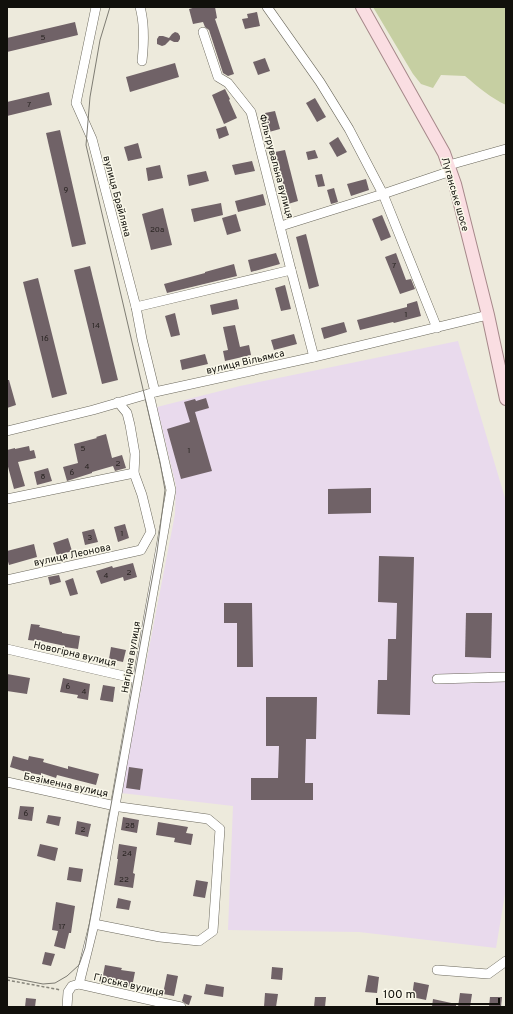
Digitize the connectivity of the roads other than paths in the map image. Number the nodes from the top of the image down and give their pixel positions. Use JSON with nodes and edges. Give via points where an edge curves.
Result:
{"nodes":[{"id":1,"x":96,"y":7,"type":"edge"},
{"id":2,"x":142,"y":7,"type":"edge"},
{"id":3,"x":267,"y":7,"type":"edge"},
{"id":4,"x":362,"y":7,"type":"edge"},
{"id":5,"x":203,"y":32,"type":"dead end"},
{"id":6,"x":142,"y":61,"type":"dead end"},
{"id":7,"x":506,"y":149,"type":"edge"},
{"id":8,"x":450,"y":168,"type":"junction"},
{"id":9,"x":383,"y":194,"type":"junction"},
{"id":10,"x":281,"y":226,"type":"junction"},
{"id":11,"x":291,"y":270,"type":"junction"},
{"id":12,"x":136,"y":307,"type":"junction"},
{"id":13,"x":488,"y":315,"type":"junction"},
{"id":14,"x":438,"y":328,"type":"junction"},
{"id":15,"x":314,"y":356,"type":"junction"},
{"id":16,"x":152,"y":393,"type":"junction"},
{"id":17,"x":506,"y":399,"type":"edge"},
{"id":18,"x":118,"y":402,"type":"junction"},
{"id":19,"x":7,"y":431,"type":"edge"},
{"id":20,"x":134,"y":473,"type":"junction"},
{"id":21,"x":7,"y":499,"type":"edge"},
{"id":22,"x":7,"y":580,"type":"edge"},
{"id":23,"x":7,"y":649,"type":"edge"},
{"id":24,"x":506,"y":677,"type":"edge"},
{"id":25,"x":137,"y":679,"type":"junction"},
{"id":26,"x":438,"y":679,"type":"dead end"},
{"id":27,"x":7,"y":782,"type":"edge"},
{"id":28,"x":117,"y":806,"type":"junction"},
{"id":29,"x":94,"y":924,"type":"junction"},
{"id":30,"x":506,"y":961,"type":"edge"},
{"id":31,"x":437,"y":970,"type":"dead end"},
{"id":32,"x":73,"y":987,"type":"junction"},
{"id":33,"x":66,"y":1007,"type":"edge"},
{"id":34,"x":181,"y":1007,"type":"edge"}],
"edges":[{"from":1,"to":12,"type":"street","name":"вулиця Брайляна","via":[[76,103],[92,140]]},
{"from":2,"to":6,"type":"street"},
{"from":3,"to":9,"type":"street","via":[[320,82],[349,129]]},
{"from":4,"to":8,"type":"main road","name":"Луганське шосе"},
{"from":5,"to":10,"type":"street","name":"Фільтрувальна вулиця","via":[[218,77],[228,83],[251,112]]},
{"from":7,"to":8,"type":"street","name":"Фільтрувальна вулиця"},
{"from":8,"to":9,"type":"street","name":"Фільтрувальна вулиця"},
{"from":8,"to":13,"type":"main road","name":"Луганське шосе"},
{"from":9,"to":10,"type":"street","name":"Фільтрувальна вулиця"},
{"from":9,"to":14,"type":"street"},
{"from":10,"to":11,"type":"street","name":"Фільтрувальна вулиця"},
{"from":11,"to":12,"type":"street"},
{"from":11,"to":15,"type":"street","name":"Фільтрувальна вулиця"},
{"from":12,"to":16,"type":"street","name":"вулиця Брайляна"},
{"from":13,"to":14,"type":"street","name":"вулиця Вільямса"},
{"from":13,"to":17,"type":"main road","name":"Луганське шосе"},
{"from":14,"to":15,"type":"street","name":"вулиця Вільямса"},
{"from":15,"to":16,"type":"street","name":"вулиця Вільямса"},
{"from":16,"to":18,"type":"street","name":"вулиця Вільямса"},
{"from":16,"to":25,"type":"street","name":"Нагірна вулиця","via":[[171,490]]},
{"from":18,"to":19,"type":"street","name":"вулиця Вільямса"},
{"from":18,"to":20,"type":"street","via":[[126,413],[130,425],[135,454]]},
{"from":20,"to":21,"type":"street"},
{"from":20,"to":22,"type":"street","name":"вулиця Леонова","via":[[152,532],[141,550]]},
{"from":23,"to":25,"type":"street","name":"Новогірна вулиця"},
{"from":24,"to":26,"type":"street"},
{"from":25,"to":28,"type":"street","name":"Нагірна вулиця"},
{"from":27,"to":28,"type":"street","name":"Безіменна вулиця"},
{"from":28,"to":29,"type":"street","name":"Нагірна вулиця"},
{"from":28,"to":29,"type":"street","via":[[208,819],[220,829],[213,931],[199,941],[160,937]]},
{"from":29,"to":32,"type":"street","name":"Нагірна вулиця"},
{"from":30,"to":31,"type":"street","via":[[488,974]]},
{"from":32,"to":33,"type":"street","name":"Нагірна вулиця"},
{"from":32,"to":34,"type":"street","name":"Гірська вулиця"}]}
